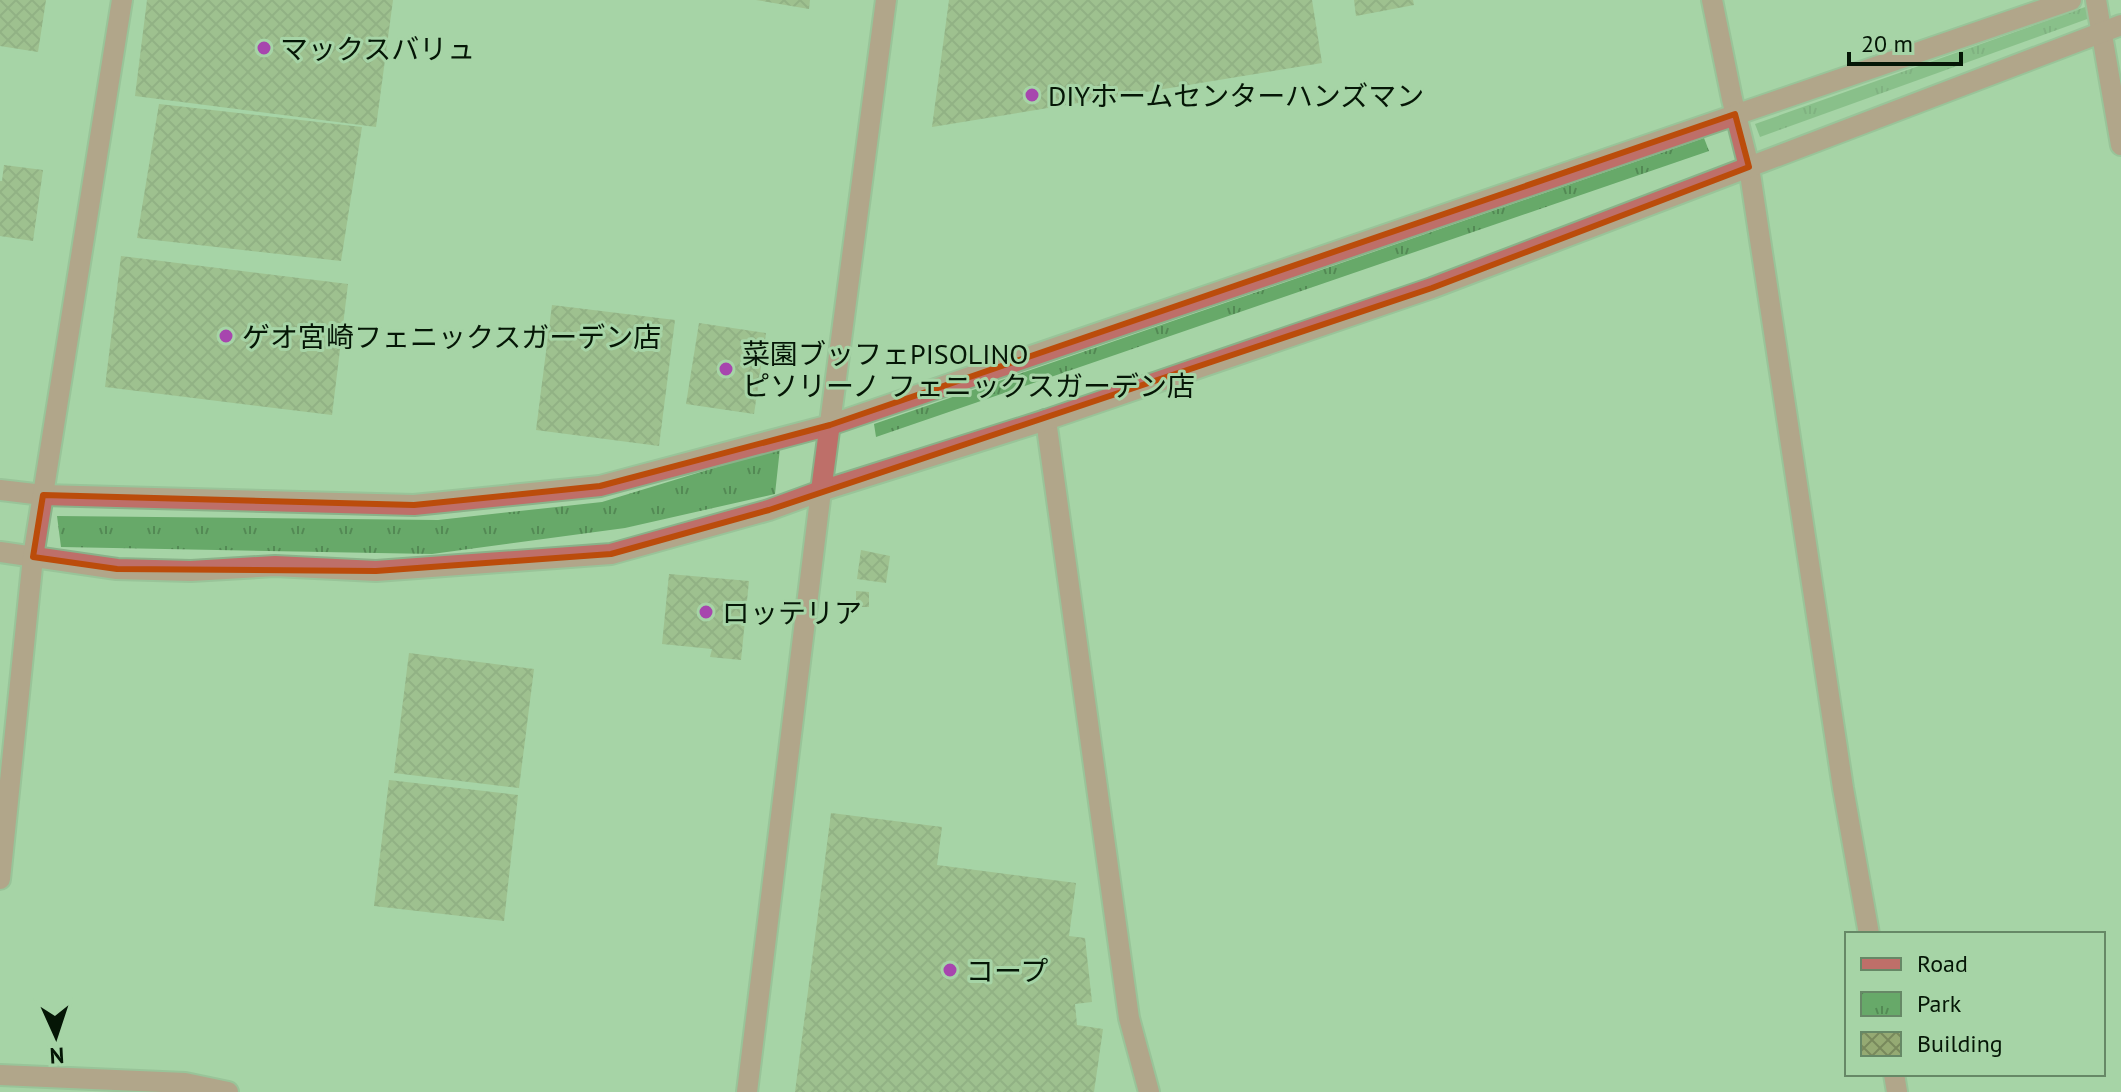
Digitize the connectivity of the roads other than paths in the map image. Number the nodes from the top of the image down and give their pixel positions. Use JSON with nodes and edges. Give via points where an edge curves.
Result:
{"nodes":[{"id":1,"x":122,"y":0,"type":"edge"},
{"id":2,"x":886,"y":0,"type":"edge"},
{"id":3,"x":1712,"y":0,"type":"edge"},
{"id":4,"x":2071,"y":0,"type":"edge"},
{"id":5,"x":2096,"y":0,"type":"edge"},
{"id":6,"x":2111,"y":28,"type":"edge"},
{"id":7,"x":1735,"y":114,"type":"junction"},
{"id":8,"x":2121,"y":145,"type":"edge"},
{"id":9,"x":1749,"y":167,"type":"junction"},
{"id":10,"x":1046,"y":420,"type":"junction"},
{"id":11,"x":830,"y":425,"type":"junction"},
{"id":12,"x":0,"y":490,"type":"edge"},
{"id":13,"x":821,"y":491,"type":"junction"},
{"id":14,"x":43,"y":495,"type":"junction"},
{"id":15,"x":0,"y":552,"type":"edge"},
{"id":16,"x":33,"y":557,"type":"junction"},
{"id":17,"x":0,"y":879,"type":"edge"},
{"id":18,"x":1869,"y":932,"type":"edge"},
{"id":19,"x":0,"y":1075,"type":"edge"},
{"id":20,"x":228,"y":1092,"type":"edge"},
{"id":21,"x":747,"y":1092,"type":"edge"},
{"id":22,"x":1149,"y":1092,"type":"edge"}],
"edges":[{"from":1,"to":14,"type":"street"},
{"from":2,"to":11,"type":"street"},
{"from":3,"to":7,"type":"street"},
{"from":4,"to":7,"type":"street"},
{"from":5,"to":6,"type":"street"},
{"from":6,"to":8,"type":"street"},
{"from":6,"to":9,"type":"street"},
{"from":7,"to":9,"type":"street"},
{"from":7,"to":11,"type":"street"},
{"from":9,"to":10,"type":"street","via":[[1432,288]]},
{"from":9,"to":18,"type":"street"},
{"from":10,"to":13,"type":"street"},
{"from":10,"to":22,"type":"street","via":[[1129,1018]]},
{"from":11,"to":13,"type":"street"},
{"from":11,"to":14,"type":"street","via":[[600,486],[414,505]]},
{"from":12,"to":14,"type":"street"},
{"from":13,"to":16,"type":"street","via":[[611,554],[376,571],[275,566],[117,569]]},
{"from":13,"to":21,"type":"street"},
{"from":14,"to":16,"type":"street"},
{"from":15,"to":16,"type":"street"},
{"from":16,"to":17,"type":"street"},
{"from":19,"to":20,"type":"street","via":[[185,1083]]}]}
